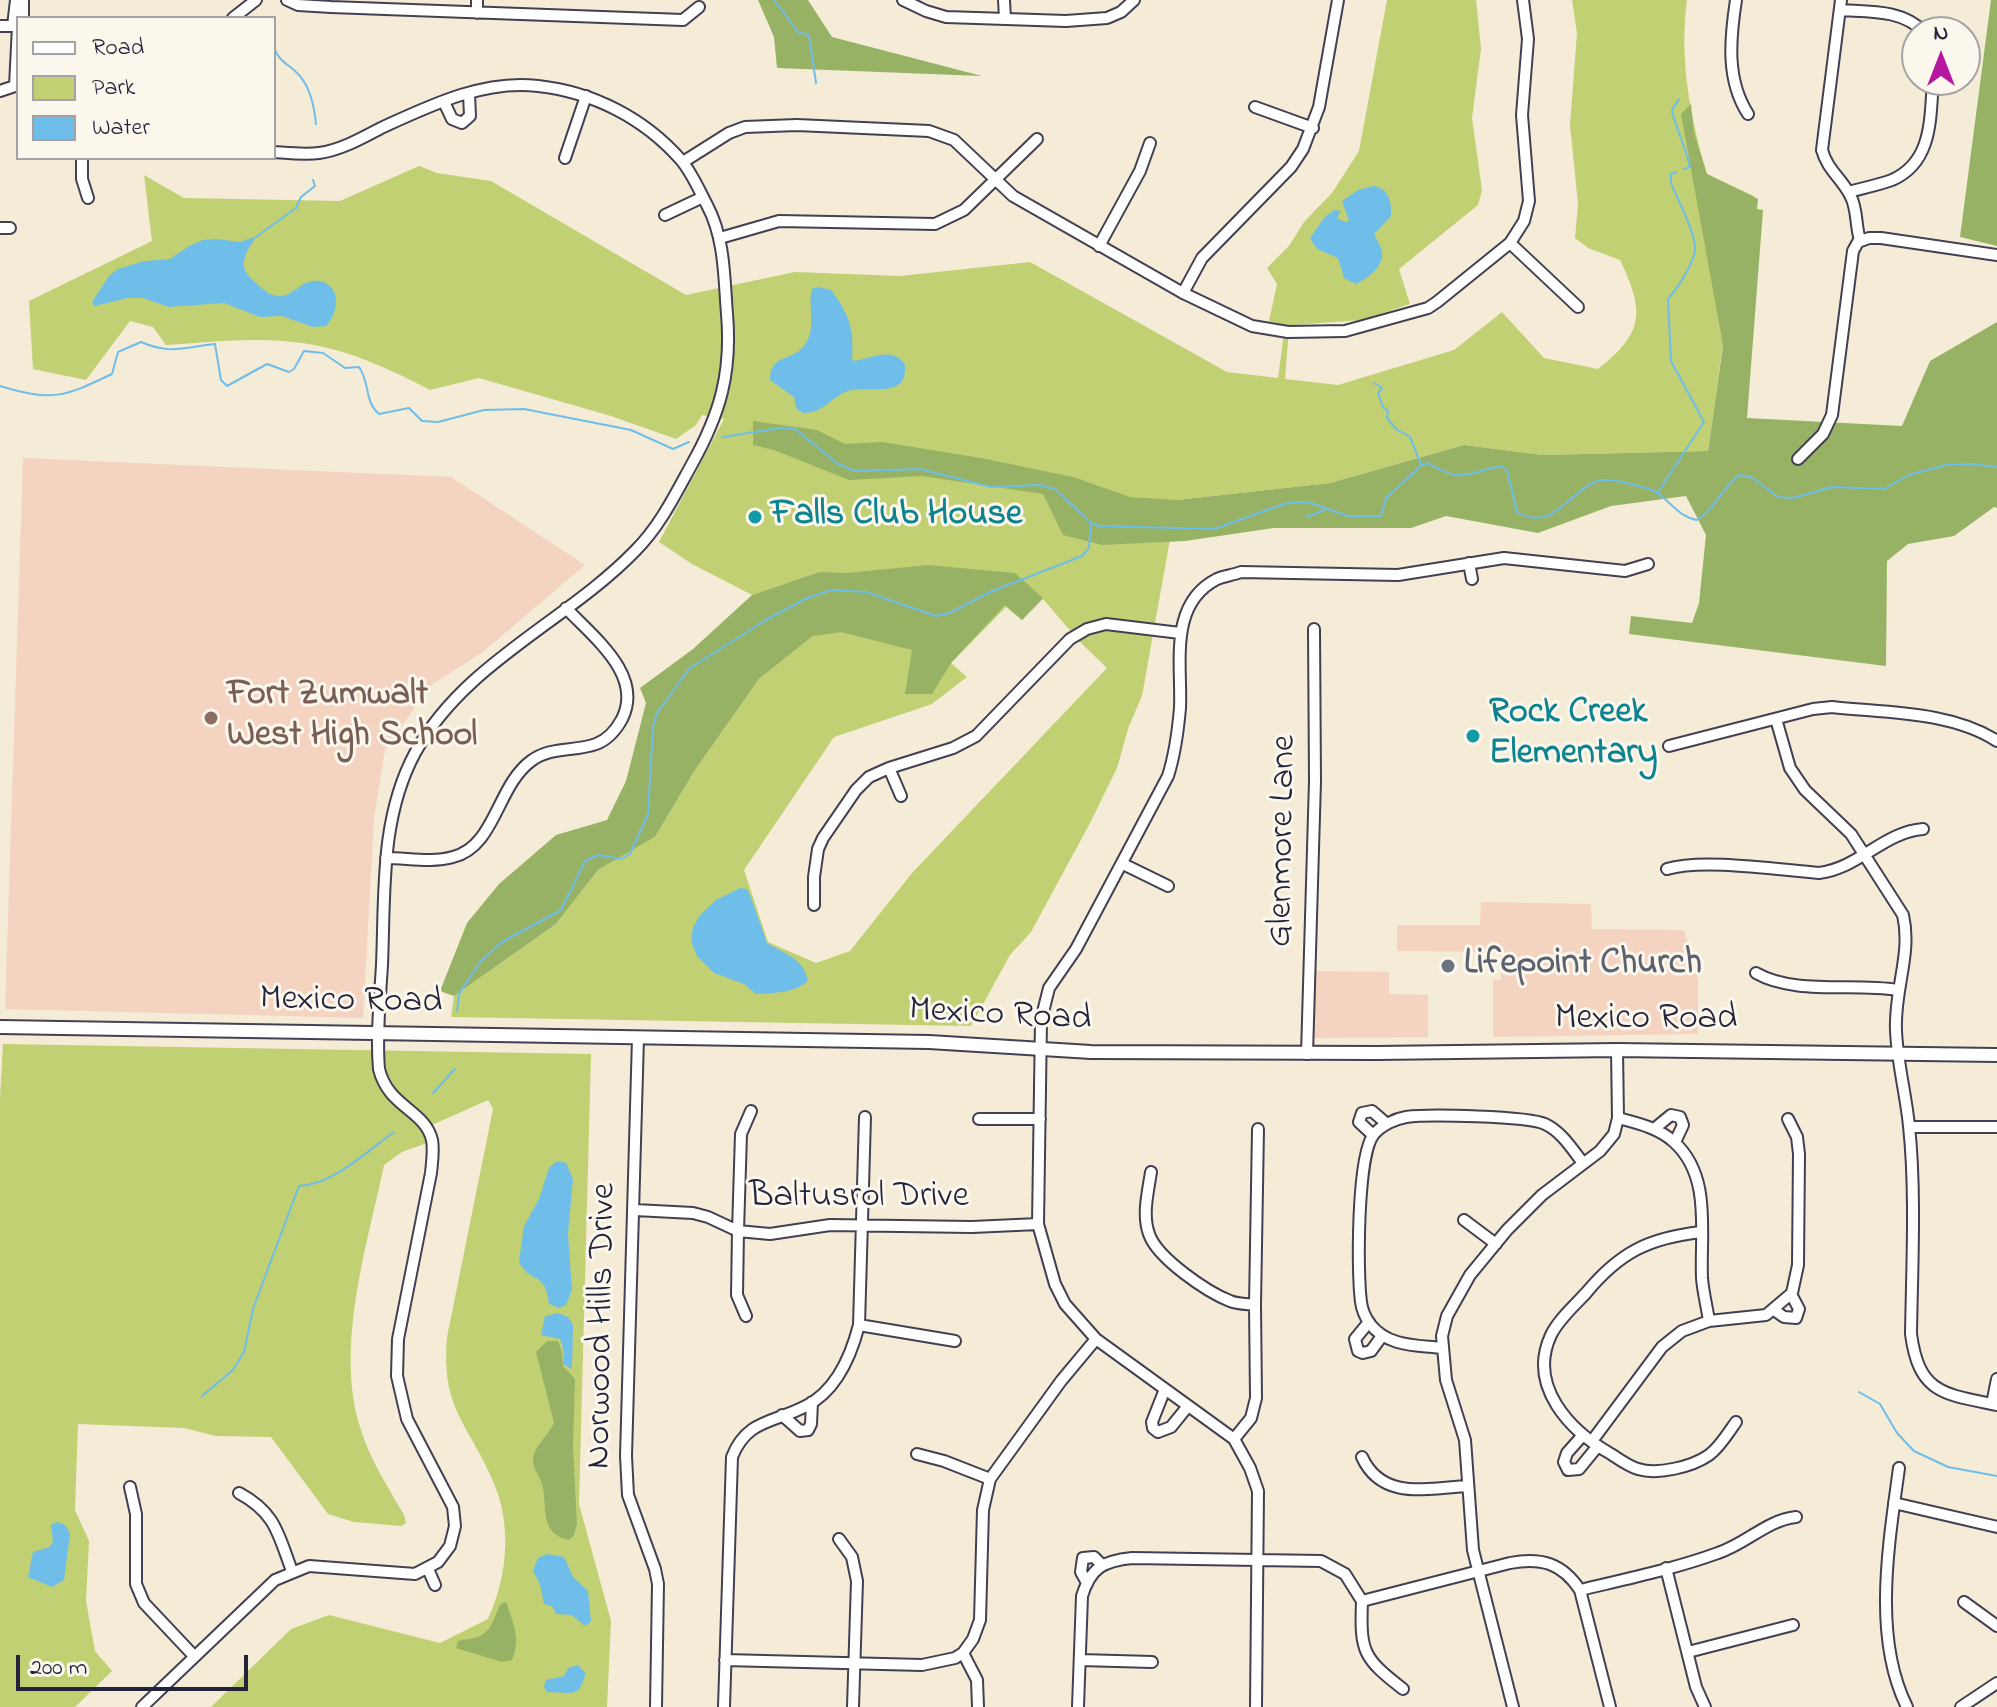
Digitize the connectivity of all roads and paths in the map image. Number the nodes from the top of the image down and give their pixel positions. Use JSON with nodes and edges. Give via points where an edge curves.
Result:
{"nodes":[{"id":1,"x":16,"y":0,"type":"edge"},
{"id":2,"x":256,"y":0,"type":"edge"},
{"id":3,"x":287,"y":0,"type":"edge"},
{"id":4,"x":477,"y":0,"type":"edge"},
{"id":5,"x":903,"y":0,"type":"edge"},
{"id":6,"x":1004,"y":0,"type":"edge"},
{"id":7,"x":1134,"y":0,"type":"edge"},
{"id":8,"x":1338,"y":0,"type":"edge"},
{"id":9,"x":1523,"y":0,"type":"edge"},
{"id":10,"x":1736,"y":0,"type":"edge"},
{"id":11,"x":361,"y":4,"type":"edge"},
{"id":12,"x":1840,"y":5,"type":"edge"},
{"id":13,"x":699,"y":7,"type":"dead end"},
{"id":14,"x":477,"y":13,"type":"junction"},
{"id":15,"x":236,"y":16,"type":"edge"},
{"id":16,"x":1901,"y":16,"type":"edge"},
{"id":17,"x":1005,"y":19,"type":"junction"},
{"id":18,"x":0,"y":26,"type":"edge"},
{"id":19,"x":15,"y":26,"type":"edge"},
{"id":20,"x":0,"y":91,"type":"edge"},
{"id":21,"x":469,"y":94,"type":"junction"},
{"id":22,"x":586,"y":96,"type":"junction"},
{"id":23,"x":1932,"y":96,"type":"edge"},
{"id":24,"x":444,"y":102,"type":"junction"},
{"id":25,"x":1255,"y":107,"type":"dead end"},
{"id":26,"x":1748,"y":114,"type":"dead end"},
{"id":27,"x":1313,"y":128,"type":"junction"},
{"id":28,"x":1037,"y":139,"type":"dead end"},
{"id":29,"x":1150,"y":143,"type":"dead end"},
{"id":30,"x":276,"y":152,"type":"edge"},
{"id":31,"x":565,"y":158,"type":"dead end"},
{"id":32,"x":82,"y":160,"type":"edge"},
{"id":33,"x":683,"y":162,"type":"junction"},
{"id":34,"x":993,"y":180,"type":"junction"},
{"id":35,"x":1849,"y":192,"type":"junction"},
{"id":36,"x":703,"y":197,"type":"junction"},
{"id":37,"x":88,"y":198,"type":"dead end"},
{"id":38,"x":665,"y":215,"type":"dead end"},
{"id":39,"x":720,"y":238,"type":"junction"},
{"id":40,"x":1860,"y":240,"type":"junction"},
{"id":41,"x":1510,"y":243,"type":"junction"},
{"id":42,"x":1099,"y":246,"type":"junction"},
{"id":43,"x":1997,"y":255,"type":"edge"},
{"id":44,"x":1183,"y":293,"type":"junction"},
{"id":45,"x":1578,"y":307,"type":"dead end"},
{"id":46,"x":1798,"y":459,"type":"dead end"},
{"id":47,"x":1469,"y":563,"type":"junction"},
{"id":48,"x":1648,"y":564,"type":"dead end"},
{"id":49,"x":1472,"y":579,"type":"dead end"},
{"id":50,"x":566,"y":608,"type":"junction"},
{"id":51,"x":1314,"y":629,"type":"dead end"},
{"id":52,"x":1180,"y":633,"type":"junction"},
{"id":53,"x":1776,"y":719,"type":"junction"},
{"id":54,"x":1997,"y":741,"type":"edge"},
{"id":55,"x":1669,"y":746,"type":"dead end"},
{"id":56,"x":889,"y":768,"type":"junction"},
{"id":57,"x":901,"y":796,"type":"dead end"},
{"id":58,"x":1923,"y":829,"type":"dead end"},
{"id":59,"x":1866,"y":854,"type":"junction"},
{"id":60,"x":386,"y":858,"type":"junction"},
{"id":61,"x":1123,"y":864,"type":"junction"},
{"id":62,"x":1667,"y":869,"type":"dead end"},
{"id":63,"x":1168,"y":886,"type":"dead end"},
{"id":64,"x":814,"y":905,"type":"dead end"},
{"id":65,"x":1756,"y":973,"type":"dead end"},
{"id":66,"x":1897,"y":990,"type":"junction"},
{"id":67,"x":0,"y":1027,"type":"edge"},
{"id":68,"x":379,"y":1034,"type":"junction"},
{"id":69,"x":638,"y":1038,"type":"junction"},
{"id":70,"x":1041,"y":1050,"type":"junction"},
{"id":71,"x":1617,"y":1050,"type":"junction"},
{"id":72,"x":1898,"y":1053,"type":"junction"},
{"id":73,"x":1307,"y":1054,"type":"junction"},
{"id":74,"x":1997,"y":1055,"type":"edge"},
{"id":75,"x":751,"y":1111,"type":"dead end"},
{"id":76,"x":865,"y":1117,"type":"dead end"},
{"id":77,"x":1618,"y":1118,"type":"junction"},
{"id":78,"x":979,"y":1119,"type":"dead end"},
{"id":79,"x":1040,"y":1119,"type":"junction"},
{"id":80,"x":1788,"y":1119,"type":"dead end"},
{"id":81,"x":1387,"y":1124,"type":"junction"},
{"id":82,"x":1910,"y":1127,"type":"junction"},
{"id":83,"x":1997,"y":1127,"type":"edge"},
{"id":84,"x":1258,"y":1129,"type":"dead end"},
{"id":85,"x":1654,"y":1129,"type":"junction"},
{"id":86,"x":1373,"y":1135,"type":"junction"},
{"id":87,"x":1675,"y":1142,"type":"junction"},
{"id":88,"x":1583,"y":1163,"type":"junction"},
{"id":89,"x":1151,"y":1172,"type":"dead end"},
{"id":90,"x":635,"y":1210,"type":"junction"},
{"id":91,"x":1464,"y":1220,"type":"dead end"},
{"id":92,"x":1038,"y":1224,"type":"junction"},
{"id":93,"x":862,"y":1227,"type":"junction"},
{"id":94,"x":738,"y":1231,"type":"junction"},
{"id":95,"x":1701,"y":1232,"type":"junction"},
{"id":96,"x":1496,"y":1244,"type":"junction"},
{"id":97,"x":1791,"y":1294,"type":"junction"},
{"id":98,"x":1255,"y":1305,"type":"junction"},
{"id":99,"x":1774,"y":1310,"type":"junction"},
{"id":100,"x":746,"y":1316,"type":"dead end"},
{"id":101,"x":1709,"y":1321,"type":"junction"},
{"id":102,"x":1369,"y":1322,"type":"junction"},
{"id":103,"x":859,"y":1325,"type":"junction"},
{"id":104,"x":1382,"y":1336,"type":"junction"},
{"id":105,"x":1096,"y":1339,"type":"junction"},
{"id":106,"x":955,"y":1341,"type":"dead end"},
{"id":107,"x":1442,"y":1348,"type":"junction"},
{"id":108,"x":1997,"y":1379,"type":"edge"},
{"id":109,"x":1165,"y":1389,"type":"junction"},
{"id":110,"x":812,"y":1402,"type":"junction"},
{"id":111,"x":1994,"y":1404,"type":"edge"},
{"id":112,"x":1188,"y":1406,"type":"junction"},
{"id":113,"x":782,"y":1415,"type":"junction"},
{"id":114,"x":1736,"y":1422,"type":"dead end"},
{"id":115,"x":1234,"y":1439,"type":"junction"},
{"id":116,"x":1591,"y":1441,"type":"junction"},
{"id":117,"x":917,"y":1454,"type":"dead end"},
{"id":118,"x":1362,"y":1457,"type":"dead end"},
{"id":119,"x":1899,"y":1468,"type":"dead end"},
{"id":120,"x":990,"y":1479,"type":"junction"},
{"id":121,"x":1468,"y":1486,"type":"junction"},
{"id":122,"x":130,"y":1487,"type":"dead end"},
{"id":123,"x":239,"y":1493,"type":"dead end"},
{"id":124,"x":1894,"y":1503,"type":"junction"},
{"id":125,"x":1796,"y":1517,"type":"dead end"},
{"id":126,"x":1997,"y":1527,"type":"edge"},
{"id":127,"x":839,"y":1539,"type":"dead end"},
{"id":128,"x":1259,"y":1559,"type":"junction"},
{"id":129,"x":1102,"y":1565,"type":"junction"},
{"id":130,"x":1666,"y":1568,"type":"junction"},
{"id":131,"x":428,"y":1569,"type":"junction"},
{"id":132,"x":292,"y":1571,"type":"junction"},
{"id":133,"x":1477,"y":1572,"type":"junction"},
{"id":134,"x":1086,"y":1581,"type":"junction"},
{"id":135,"x":435,"y":1585,"type":"dead end"},
{"id":136,"x":1580,"y":1590,"type":"junction"},
{"id":137,"x":1362,"y":1601,"type":"junction"},
{"id":138,"x":1964,"y":1602,"type":"dead end"},
{"id":139,"x":1793,"y":1625,"type":"dead end"},
{"id":140,"x":1997,"y":1626,"type":"edge"},
{"id":141,"x":1688,"y":1652,"type":"junction"},
{"id":142,"x":963,"y":1653,"type":"junction"},
{"id":143,"x":194,"y":1656,"type":"junction"},
{"id":144,"x":725,"y":1660,"type":"junction"},
{"id":145,"x":1080,"y":1660,"type":"junction"},
{"id":146,"x":1152,"y":1662,"type":"dead end"},
{"id":147,"x":853,"y":1664,"type":"junction"},
{"id":148,"x":1997,"y":1683,"type":"edge"},
{"id":149,"x":1403,"y":1689,"type":"dead end"},
{"id":150,"x":142,"y":1707,"type":"edge"},
{"id":151,"x":656,"y":1707,"type":"edge"},
{"id":152,"x":724,"y":1707,"type":"edge"},
{"id":153,"x":853,"y":1707,"type":"edge"},
{"id":154,"x":978,"y":1707,"type":"edge"},
{"id":155,"x":1078,"y":1707,"type":"edge"},
{"id":156,"x":1256,"y":1707,"type":"edge"},
{"id":157,"x":1513,"y":1707,"type":"edge"},
{"id":158,"x":1610,"y":1707,"type":"edge"},
{"id":159,"x":1705,"y":1707,"type":"edge"},
{"id":160,"x":1907,"y":1707,"type":"edge"},
{"id":161,"x":1961,"y":1707,"type":"edge"}],
"edges":[{"from":1,"to":19,"type":"street"},
{"from":2,"to":15,"type":"street"},
{"from":3,"to":11,"type":"street","via":[[298,5]]},
{"from":4,"to":14,"type":"street"},
{"from":5,"to":17,"type":"street","via":[[946,17]]},
{"from":6,"to":17,"type":"street"},
{"from":7,"to":17,"type":"street","via":[[1121,12],[1095,20]]},
{"from":8,"to":27,"type":"street"},
{"from":9,"to":41,"type":"street","via":[[1528,49],[1522,132],[1529,201]]},
{"from":10,"to":26,"type":"street","via":[[1731,58],[1737,96]]},
{"from":11,"to":14,"type":"street"},
{"from":12,"to":16,"type":"street"},
{"from":12,"to":35,"type":"street","via":[[1821,142],[1824,159]]},
{"from":13,"to":14,"type":"street","via":[[683,20]]},
{"from":18,"to":19,"type":"street"},
{"from":19,"to":20,"type":"street","via":[[15,86]]},
{"from":21,"to":22,"type":"street","via":[[503,85],[535,85]]},
{"from":21,"to":24,"type":"street"},
{"from":21,"to":24,"type":"street","via":[[470,116],[462,123],[452,119]]},
{"from":22,"to":31,"type":"street"},
{"from":22,"to":33,"type":"street","via":[[648,130]]},
{"from":23,"to":35,"type":"street","via":[[1929,136],[1916,161],[1892,180]]},
{"from":24,"to":30,"type":"street","via":[[353,143],[319,153]]},
{"from":25,"to":27,"type":"street"},
{"from":27,"to":44,"type":"street","via":[[1291,167],[1202,258]]},
{"from":28,"to":34,"type":"street"},
{"from":29,"to":42,"type":"street"},
{"from":32,"to":37,"type":"street"},
{"from":33,"to":34,"type":"street","via":[[745,127],[929,131],[954,140]]},
{"from":33,"to":36,"type":"street"},
{"from":34,"to":39,"type":"street","via":[[964,210],[935,224],[779,221]]},
{"from":34,"to":42,"type":"street"},
{"from":35,"to":40,"type":"street"},
{"from":36,"to":38,"type":"street"},
{"from":36,"to":39,"type":"street"},
{"from":39,"to":50,"type":"street","via":[[728,357],[711,430],[656,527],[632,554]]},
{"from":40,"to":43,"type":"street","via":[[1881,238]]},
{"from":40,"to":46,"type":"street","via":[[1853,251],[1830,421]]},
{"from":41,"to":44,"type":"street","via":[[1428,308],[1345,331],[1263,329]]},
{"from":41,"to":45,"type":"street"},
{"from":42,"to":44,"type":"street"},
{"from":47,"to":48,"type":"street","via":[[1504,558],[1625,571]]},
{"from":47,"to":49,"type":"street"},
{"from":47,"to":52,"type":"street","via":[[1398,575],[1241,572],[1217,579],[1198,593]]},
{"from":50,"to":60,"type":"street","via":[[462,692],[423,740],[391,813]]},
{"from":50,"to":60,"type":"street","via":[[622,670],[628,701],[616,730],[596,744],[554,749],[532,761],[501,799],[486,832],[465,853],[444,859]]},
{"from":51,"to":73,"type":"street","name":"Glenmore Lane"},
{"from":52,"to":56,"type":"street","via":[[1106,624],[1087,629],[1070,639],[976,736]]},
{"from":52,"to":61,"type":"street","via":[[1180,708],[1172,763]]},
{"from":53,"to":54,"type":"street","via":[[1832,707],[1952,721]]},
{"from":53,"to":55,"type":"street"},
{"from":53,"to":59,"type":"street","via":[[1790,768]]},
{"from":56,"to":57,"type":"street"},
{"from":56,"to":64,"type":"street","via":[[856,790],[823,838],[816,860]]},
{"from":58,"to":59,"type":"street","via":[[1901,832]]},
{"from":59,"to":62,"type":"street","via":[[1843,868],[1819,873],[1704,865]]},
{"from":59,"to":66,"type":"street","via":[[1906,928],[1905,965]]},
{"from":60,"to":68,"type":"street"},
{"from":61,"to":63,"type":"street"},
{"from":61,"to":70,"type":"street","via":[[1049,988],[1041,1013]]},
{"from":65,"to":66,"type":"street","via":[[1780,984]]},
{"from":66,"to":72,"type":"street"},
{"from":67,"to":68,"type":"main road","name":"Mexico Road"},
{"from":68,"to":69,"type":"main road","name":"Mexico Road"},
{"from":68,"to":131,"type":"street","via":[[382,1082],[428,1131],[433,1152],[397,1358],[407,1419],[453,1507],[450,1546]]},
{"from":69,"to":70,"type":"main road","name":"Mexico Road","via":[[929,1042]]},
{"from":69,"to":90,"type":"street","name":"Norwood Hills Drive"},
{"from":70,"to":73,"type":"main road","name":"Mexico Road"},
{"from":70,"to":79,"type":"street"},
{"from":71,"to":72,"type":"main road","name":"Mexico Road"},
{"from":71,"to":73,"type":"main road","name":"Mexico Road"},
{"from":71,"to":77,"type":"street"},
{"from":72,"to":74,"type":"main road","name":"Mexico Road"},
{"from":72,"to":82,"type":"street"},
{"from":75,"to":94,"type":"street","via":[[741,1134]]},
{"from":76,"to":93,"type":"street"},
{"from":77,"to":85,"type":"street"},
{"from":77,"to":88,"type":"street","via":[[1607,1144]]},
{"from":78,"to":79,"type":"street"},
{"from":79,"to":92,"type":"street"},
{"from":80,"to":97,"type":"street","via":[[1799,1154],[1798,1265]]},
{"from":81,"to":86,"type":"street"},
{"from":81,"to":86,"type":"street","via":[[1372,1111],[1362,1113],[1359,1122]]},
{"from":81,"to":88,"type":"street","via":[[1407,1117],[1524,1118],[1548,1125]]},
{"from":82,"to":83,"type":"street"},
{"from":82,"to":111,"type":"street","via":[[1914,1356],[1924,1378],[1941,1390]]},
{"from":84,"to":98,"type":"street"},
{"from":85,"to":87,"type":"street"},
{"from":85,"to":87,"type":"street","via":[[1671,1115],[1680,1117],[1683,1125]]},
{"from":86,"to":102,"type":"street","via":[[1362,1168],[1360,1259],[1361,1301]]},
{"from":87,"to":95,"type":"street","via":[[1697,1178]]},
{"from":88,"to":96,"type":"street","via":[[1526,1210]]},
{"from":89,"to":98,"type":"street","via":[[1148,1232],[1162,1255],[1212,1292]]},
{"from":90,"to":94,"type":"street","name":"Baltusrol Drive","via":[[702,1214]]},
{"from":90,"to":151,"type":"street","name":"Norwood Hills Drive","via":[[627,1472],[628,1495],[658,1584]]},
{"from":91,"to":96,"type":"street"},
{"from":92,"to":93,"type":"street","name":"Baltusrol Drive"},
{"from":92,"to":105,"type":"street","via":[[1059,1294]]},
{"from":93,"to":94,"type":"street","name":"Baltusrol Drive","via":[[830,1225],[770,1234]]},
{"from":93,"to":103,"type":"street"},
{"from":94,"to":100,"type":"street","via":[[737,1295]]},
{"from":95,"to":101,"type":"street"},
{"from":95,"to":116,"type":"street","via":[[1644,1244],[1617,1260],[1551,1334],[1545,1372],[1550,1395]]},
{"from":96,"to":107,"type":"street","via":[[1470,1275],[1447,1316]]},
{"from":97,"to":99,"type":"street"},
{"from":97,"to":99,"type":"street","via":[[1799,1309],[1796,1318]]},
{"from":98,"to":115,"type":"street","via":[[1256,1398],[1251,1418]]},
{"from":99,"to":101,"type":"street","via":[[1757,1317]]},
{"from":101,"to":116,"type":"street","via":[[1682,1331],[1662,1347]]},
{"from":102,"to":104,"type":"street"},
{"from":102,"to":104,"type":"street","via":[[1355,1339],[1358,1351],[1371,1351]]},
{"from":103,"to":106,"type":"street"},
{"from":103,"to":110,"type":"street","via":[[848,1360]]},
{"from":104,"to":107,"type":"street"},
{"from":105,"to":109,"type":"street"},
{"from":105,"to":120,"type":"street"},
{"from":107,"to":121,"type":"street","via":[[1465,1440]]},
{"from":108,"to":111,"type":"street"},
{"from":109,"to":112,"type":"street"},
{"from":109,"to":112,"type":"street","via":[[1152,1422],[1158,1432],[1171,1427]]},
{"from":110,"to":113,"type":"street"},
{"from":110,"to":113,"type":"street","via":[[808,1430],[800,1431]]},
{"from":112,"to":115,"type":"street"},
{"from":113,"to":144,"type":"street","via":[[750,1430],[732,1457]]},
{"from":114,"to":116,"type":"street","via":[[1708,1456],[1658,1470],[1637,1469]]},
{"from":115,"to":128,"type":"street","via":[[1258,1491]]},
{"from":117,"to":120,"type":"street"},
{"from":118,"to":121,"type":"street","via":[[1376,1479],[1399,1488]]},
{"from":119,"to":124,"type":"street"},
{"from":120,"to":142,"type":"street","via":[[983,1510],[980,1620]]},
{"from":121,"to":133,"type":"street"},
{"from":122,"to":143,"type":"street","via":[[139,1594]]},
{"from":123,"to":132,"type":"street","via":[[271,1518]]},
{"from":124,"to":126,"type":"street"},
{"from":124,"to":160,"type":"street","via":[[1888,1621],[1891,1664]]},
{"from":125,"to":130,"type":"street","via":[[1779,1519],[1720,1553]]},
{"from":127,"to":147,"type":"street","via":[[852,1557],[857,1581]]},
{"from":128,"to":129,"type":"street","via":[[1132,1558]]},
{"from":128,"to":137,"type":"street","via":[[1321,1561],[1336,1567]]},
{"from":128,"to":156,"type":"street"},
{"from":129,"to":134,"type":"street"},
{"from":129,"to":134,"type":"street","via":[[1094,1557],[1083,1558]]},
{"from":130,"to":136,"type":"street"},
{"from":130,"to":141,"type":"street"},
{"from":131,"to":132,"type":"street","via":[[401,1575],[309,1566]]},
{"from":131,"to":135,"type":"street"},
{"from":132,"to":143,"type":"street","via":[[275,1580]]},
{"from":133,"to":136,"type":"street","via":[[1541,1560],[1559,1567]]},
{"from":133,"to":137,"type":"street"},
{"from":133,"to":157,"type":"street"},
{"from":134,"to":145,"type":"street"},
{"from":136,"to":158,"type":"street"},
{"from":137,"to":149,"type":"street","via":[[1367,1656]]},
{"from":138,"to":140,"type":"street"},
{"from":139,"to":141,"type":"street"},
{"from":141,"to":159,"type":"street"},
{"from":142,"to":147,"type":"street","via":[[922,1665]]},
{"from":142,"to":154,"type":"street","via":[[977,1680]]},
{"from":143,"to":150,"type":"street"},
{"from":144,"to":147,"type":"street"},
{"from":144,"to":152,"type":"street"},
{"from":145,"to":146,"type":"street"},
{"from":145,"to":155,"type":"street"},
{"from":147,"to":153,"type":"street"},
{"from":148,"to":161,"type":"street"}]}
